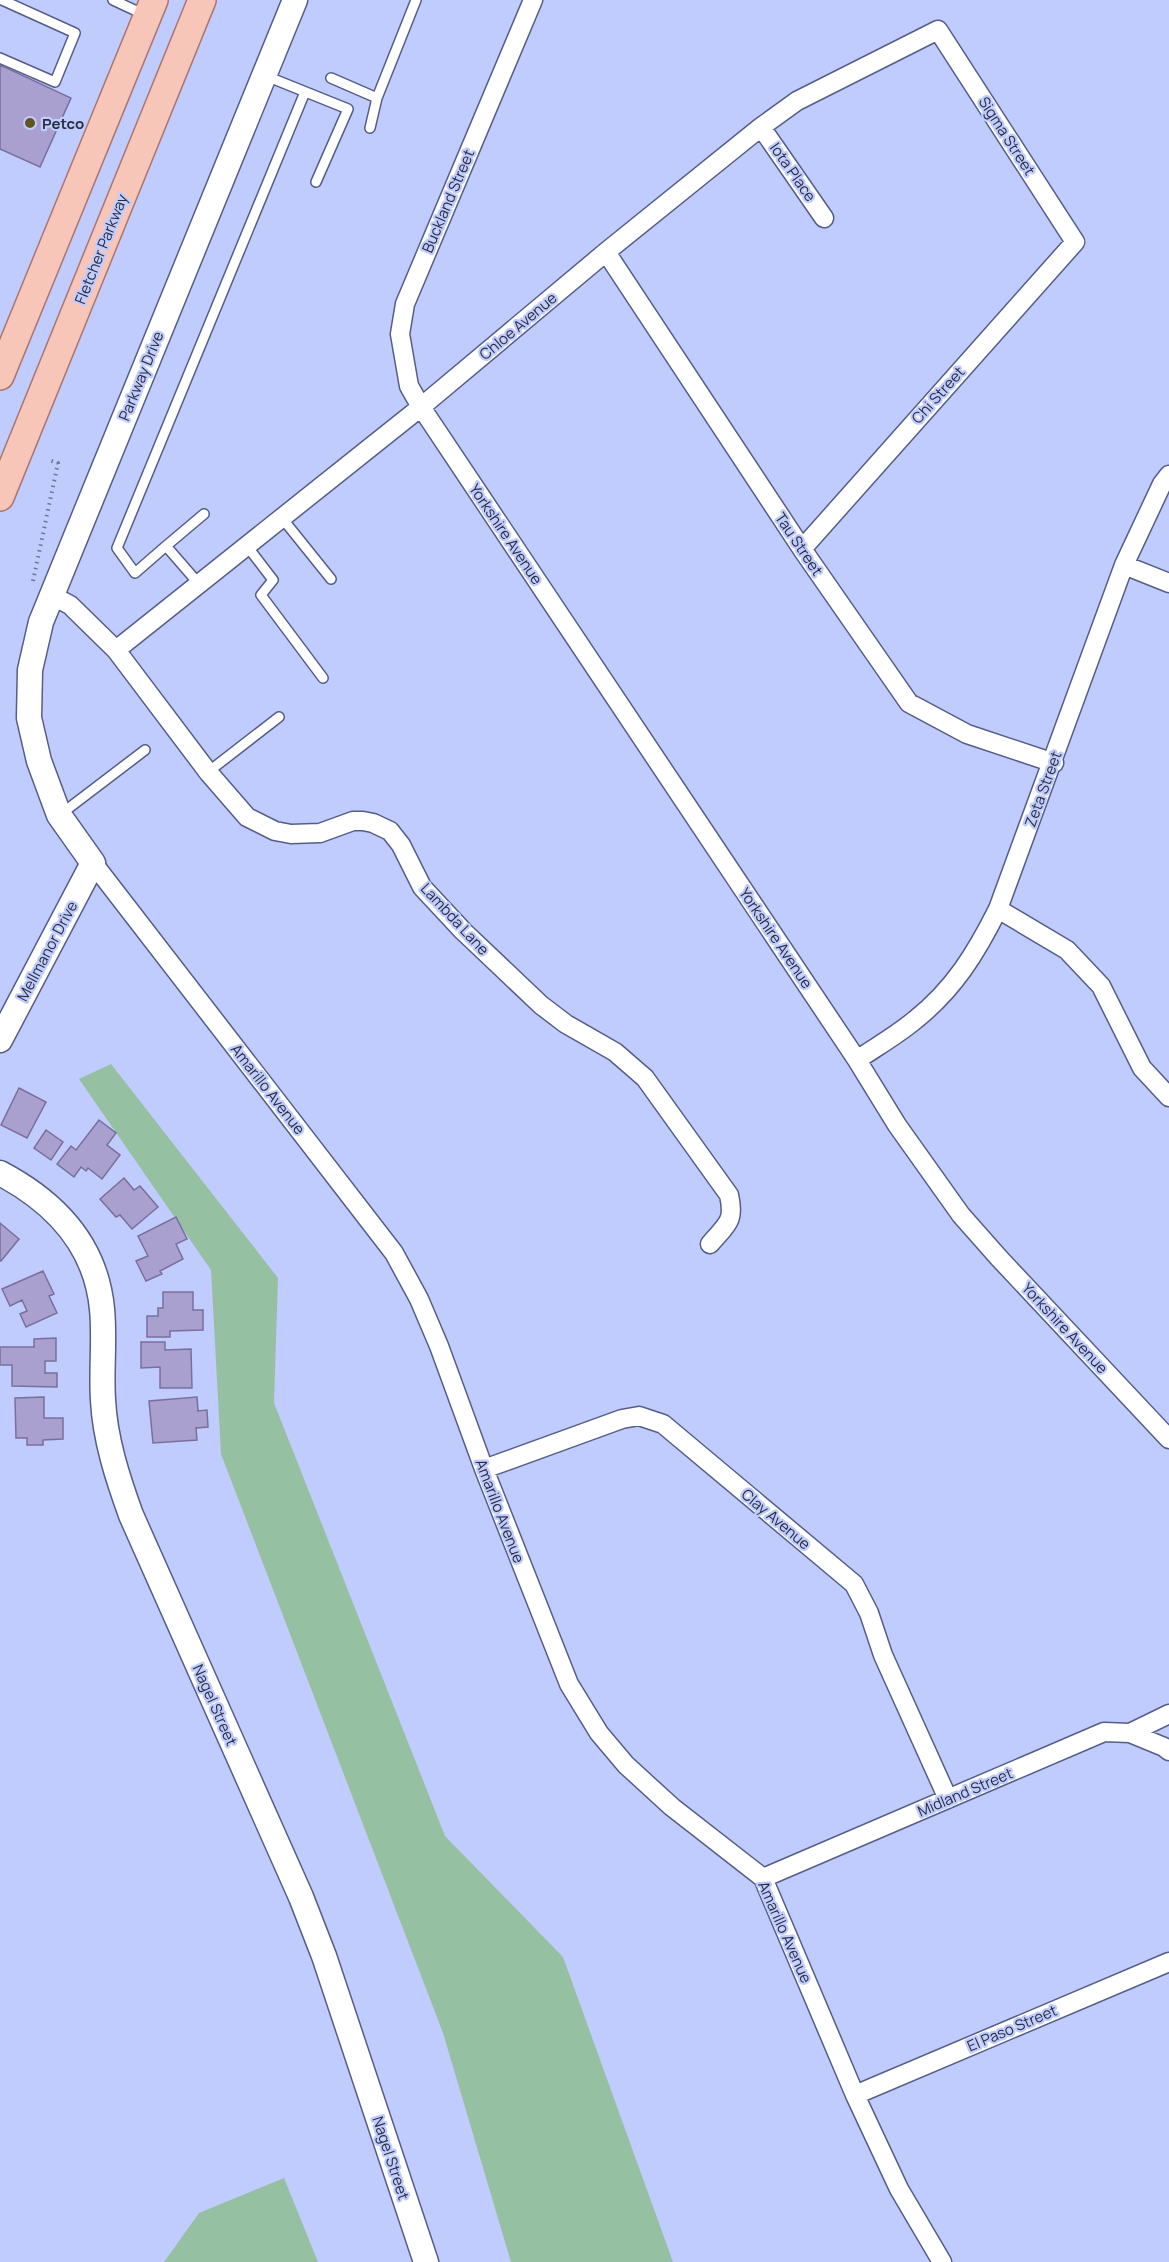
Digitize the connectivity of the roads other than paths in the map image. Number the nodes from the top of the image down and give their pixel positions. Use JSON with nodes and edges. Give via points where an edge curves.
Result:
{"nodes":[{"id":1,"x":2,"y":0,"type":"edge"},
{"id":2,"x":113,"y":0,"type":"edge"},
{"id":3,"x":202,"y":0,"type":"edge"},
{"id":4,"x":295,"y":0,"type":"edge"},
{"id":5,"x":416,"y":0,"type":"edge"},
{"id":6,"x":533,"y":0,"type":"edge"},
{"id":7,"x":150,"y":8,"type":"edge"},
{"id":8,"x":938,"y":30,"type":"joint"},
{"id":9,"x":0,"y":58,"type":"edge"},
{"id":10,"x":264,"y":76,"type":"junction"},
{"id":11,"x":331,"y":78,"type":"dead end"},
{"id":12,"x":305,"y":92,"type":"junction"},
{"id":13,"x":377,"y":98,"type":"junction"},
{"id":14,"x":761,"y":127,"type":"junction"},
{"id":15,"x":370,"y":128,"type":"dead end"},
{"id":16,"x":316,"y":182,"type":"dead end"},
{"id":17,"x":824,"y":218,"type":"dead end"},
{"id":18,"x":1075,"y":242,"type":"joint"},
{"id":19,"x":606,"y":252,"type":"junction"},
{"id":20,"x":0,"y":376,"type":"edge"},
{"id":21,"x":421,"y":407,"type":"junction"},
{"id":22,"x":8,"y":458,"type":"edge"},
{"id":23,"x":1169,"y":475,"type":"edge"},
{"id":24,"x":0,"y":497,"type":"edge"},
{"id":25,"x":204,"y":514,"type":"dead end"},
{"id":26,"x":282,"y":518,"type":"junction"},
{"id":27,"x":166,"y":546,"type":"junction"},
{"id":28,"x":247,"y":546,"type":"junction"},
{"id":29,"x":802,"y":549,"type":"junction"},
{"id":30,"x":1124,"y":565,"type":"junction"},
{"id":31,"x":331,"y":579,"type":"dead end"},
{"id":32,"x":1169,"y":583,"type":"edge"},
{"id":33,"x":199,"y":584,"type":"junction"},
{"id":34,"x":41,"y":591,"type":"junction"},
{"id":35,"x":116,"y":650,"type":"junction"},
{"id":36,"x":322,"y":678,"type":"dead end"},
{"id":37,"x":279,"y":717,"type":"dead end"},
{"id":38,"x":145,"y":750,"type":"dead end"},
{"id":39,"x":39,"y":761,"type":"joint"},
{"id":40,"x":1053,"y":763,"type":"junction"},
{"id":41,"x":208,"y":771,"type":"junction"},
{"id":42,"x":59,"y":815,"type":"junction"},
{"id":43,"x":93,"y":863,"type":"junction"},
{"id":44,"x":998,"y":909,"type":"junction"},
{"id":45,"x":0,"y":1040,"type":"edge"},
{"id":46,"x":857,"y":1060,"type":"junction"},
{"id":47,"x":1169,"y":1097,"type":"edge"},
{"id":48,"x":0,"y":1173,"type":"edge"},
{"id":49,"x":710,"y":1244,"type":"dead end"},
{"id":50,"x":1169,"y":1439,"type":"edge"},
{"id":51,"x":484,"y":1469,"type":"junction"},
{"id":52,"x":1169,"y":1714,"type":"edge"},
{"id":53,"x":1130,"y":1733,"type":"junction"},
{"id":54,"x":1169,"y":1751,"type":"edge"},
{"id":55,"x":948,"y":1799,"type":"junction"},
{"id":56,"x":763,"y":1878,"type":"junction"},
{"id":57,"x":1169,"y":1962,"type":"edge"},
{"id":58,"x":855,"y":2095,"type":"junction"},
{"id":59,"x":426,"y":2262,"type":"edge"},
{"id":60,"x":942,"y":2262,"type":"edge"}],
"edges":[{"from":1,"to":9,"type":"lane","via":[[75,33],[55,82]]},
{"from":2,"to":7,"type":"lane"},
{"from":3,"to":22,"type":"main road","name":"Fletcher Parkway"},
{"from":4,"to":10,"type":"street","name":"Parkway Drive"},
{"from":5,"to":13,"type":"lane"},
{"from":6,"to":21,"type":"street","name":"Buckland Street","via":[[405,304],[400,334],[410,386]]},
{"from":7,"to":20,"type":"main road"},
{"from":8,"to":14,"type":"street","name":"Chloe Avenue","via":[[797,101]]},
{"from":8,"to":18,"type":"street","name":"Sigma Street"},
{"from":10,"to":12,"type":"lane"},
{"from":10,"to":34,"type":"street","name":"Parkway Drive"},
{"from":11,"to":13,"type":"lane"},
{"from":12,"to":16,"type":"lane","via":[[348,109]]},
{"from":12,"to":27,"type":"lane","via":[[117,548],[135,573]]},
{"from":13,"to":15,"type":"lane"},
{"from":14,"to":17,"type":"street","name":"Iota Place"},
{"from":14,"to":19,"type":"street","name":"Chloe Avenue"},
{"from":18,"to":29,"type":"street","name":"Chi Street"},
{"from":19,"to":21,"type":"street","name":"Chloe Avenue"},
{"from":19,"to":29,"type":"street","name":"Tau Street"},
{"from":21,"to":26,"type":"street","name":"Chloe Avenue"},
{"from":21,"to":46,"type":"street","name":"Yorkshire Avenue"},
{"from":22,"to":24,"type":"main road","name":"Fletcher Parkway"},
{"from":23,"to":30,"type":"street","name":"Zeta Street"},
{"from":25,"to":27,"type":"lane"},
{"from":26,"to":28,"type":"street","name":"Chloe Avenue"},
{"from":26,"to":31,"type":"lane"},
{"from":27,"to":33,"type":"lane"},
{"from":28,"to":33,"type":"street","name":"Chloe Avenue"},
{"from":28,"to":36,"type":"lane","via":[[273,580],[261,595]]},
{"from":29,"to":40,"type":"street","name":"Tau Street","via":[[909,703],[967,734]]},
{"from":30,"to":32,"type":"street"},
{"from":30,"to":40,"type":"street","name":"Zeta Street"},
{"from":33,"to":35,"type":"street","name":"Chloe Avenue"},
{"from":34,"to":35,"type":"street","name":"Lambda Lane","via":[[70,606]]},
{"from":34,"to":39,"type":"street","name":"Parkway Drive","via":[[41,622],[30,670],[29,718]]},
{"from":35,"to":41,"type":"street","name":"Lambda Lane"},
{"from":37,"to":41,"type":"lane"},
{"from":38,"to":42,"type":"lane"},
{"from":39,"to":42,"type":"street","name":"Amarillo Avenue"},
{"from":40,"to":44,"type":"street","name":"Zeta Street"},
{"from":41,"to":49,"type":"street","name":"Lambda Lane","via":[[247,816],[275,831],[320,833],[353,821],[373,823],[390,831],[422,887],[463,931],[541,1005],[615,1052],[645,1078],[729,1195],[733,1211],[730,1220]]},
{"from":42,"to":43,"type":"street","name":"Amarillo Avenue"},
{"from":43,"to":45,"type":"street","name":"Mellmanor Drive"},
{"from":43,"to":51,"type":"street","name":"Amarillo Avenue","via":[[394,1252],[439,1346]]},
{"from":44,"to":46,"type":"street","name":"Zeta Street","via":[[976,952],[949,988],[914,1021]]},
{"from":44,"to":47,"type":"street","via":[[1067,950],[1101,986],[1142,1068]]},
{"from":46,"to":50,"type":"street","name":"Yorkshire Avenue","via":[[897,1125],[961,1215]]},
{"from":48,"to":59,"type":"street","name":"Nagel Street","via":[[28,1188],[61,1216],[93,1270],[102,1310],[103,1402],[121,1487],[316,1936]]},
{"from":51,"to":55,"type":"street","name":"Clay Avenue","via":[[622,1419],[639,1416],[663,1424],[854,1584]]},
{"from":51,"to":56,"type":"street","name":"Amarillo Avenue","via":[[557,1658],[588,1718],[643,1781]]},
{"from":52,"to":53,"type":"street","name":"Midland Street"},
{"from":53,"to":54,"type":"street"},
{"from":53,"to":55,"type":"street","name":"Midland Street","via":[[1104,1732]]},
{"from":55,"to":56,"type":"street","name":"Midland Street"},
{"from":56,"to":58,"type":"street","name":"Amarillo Avenue"},
{"from":57,"to":58,"type":"street","name":"El Paso Street"},
{"from":58,"to":60,"type":"street","name":"Amarillo Avenue","via":[[899,2189]]}]}
